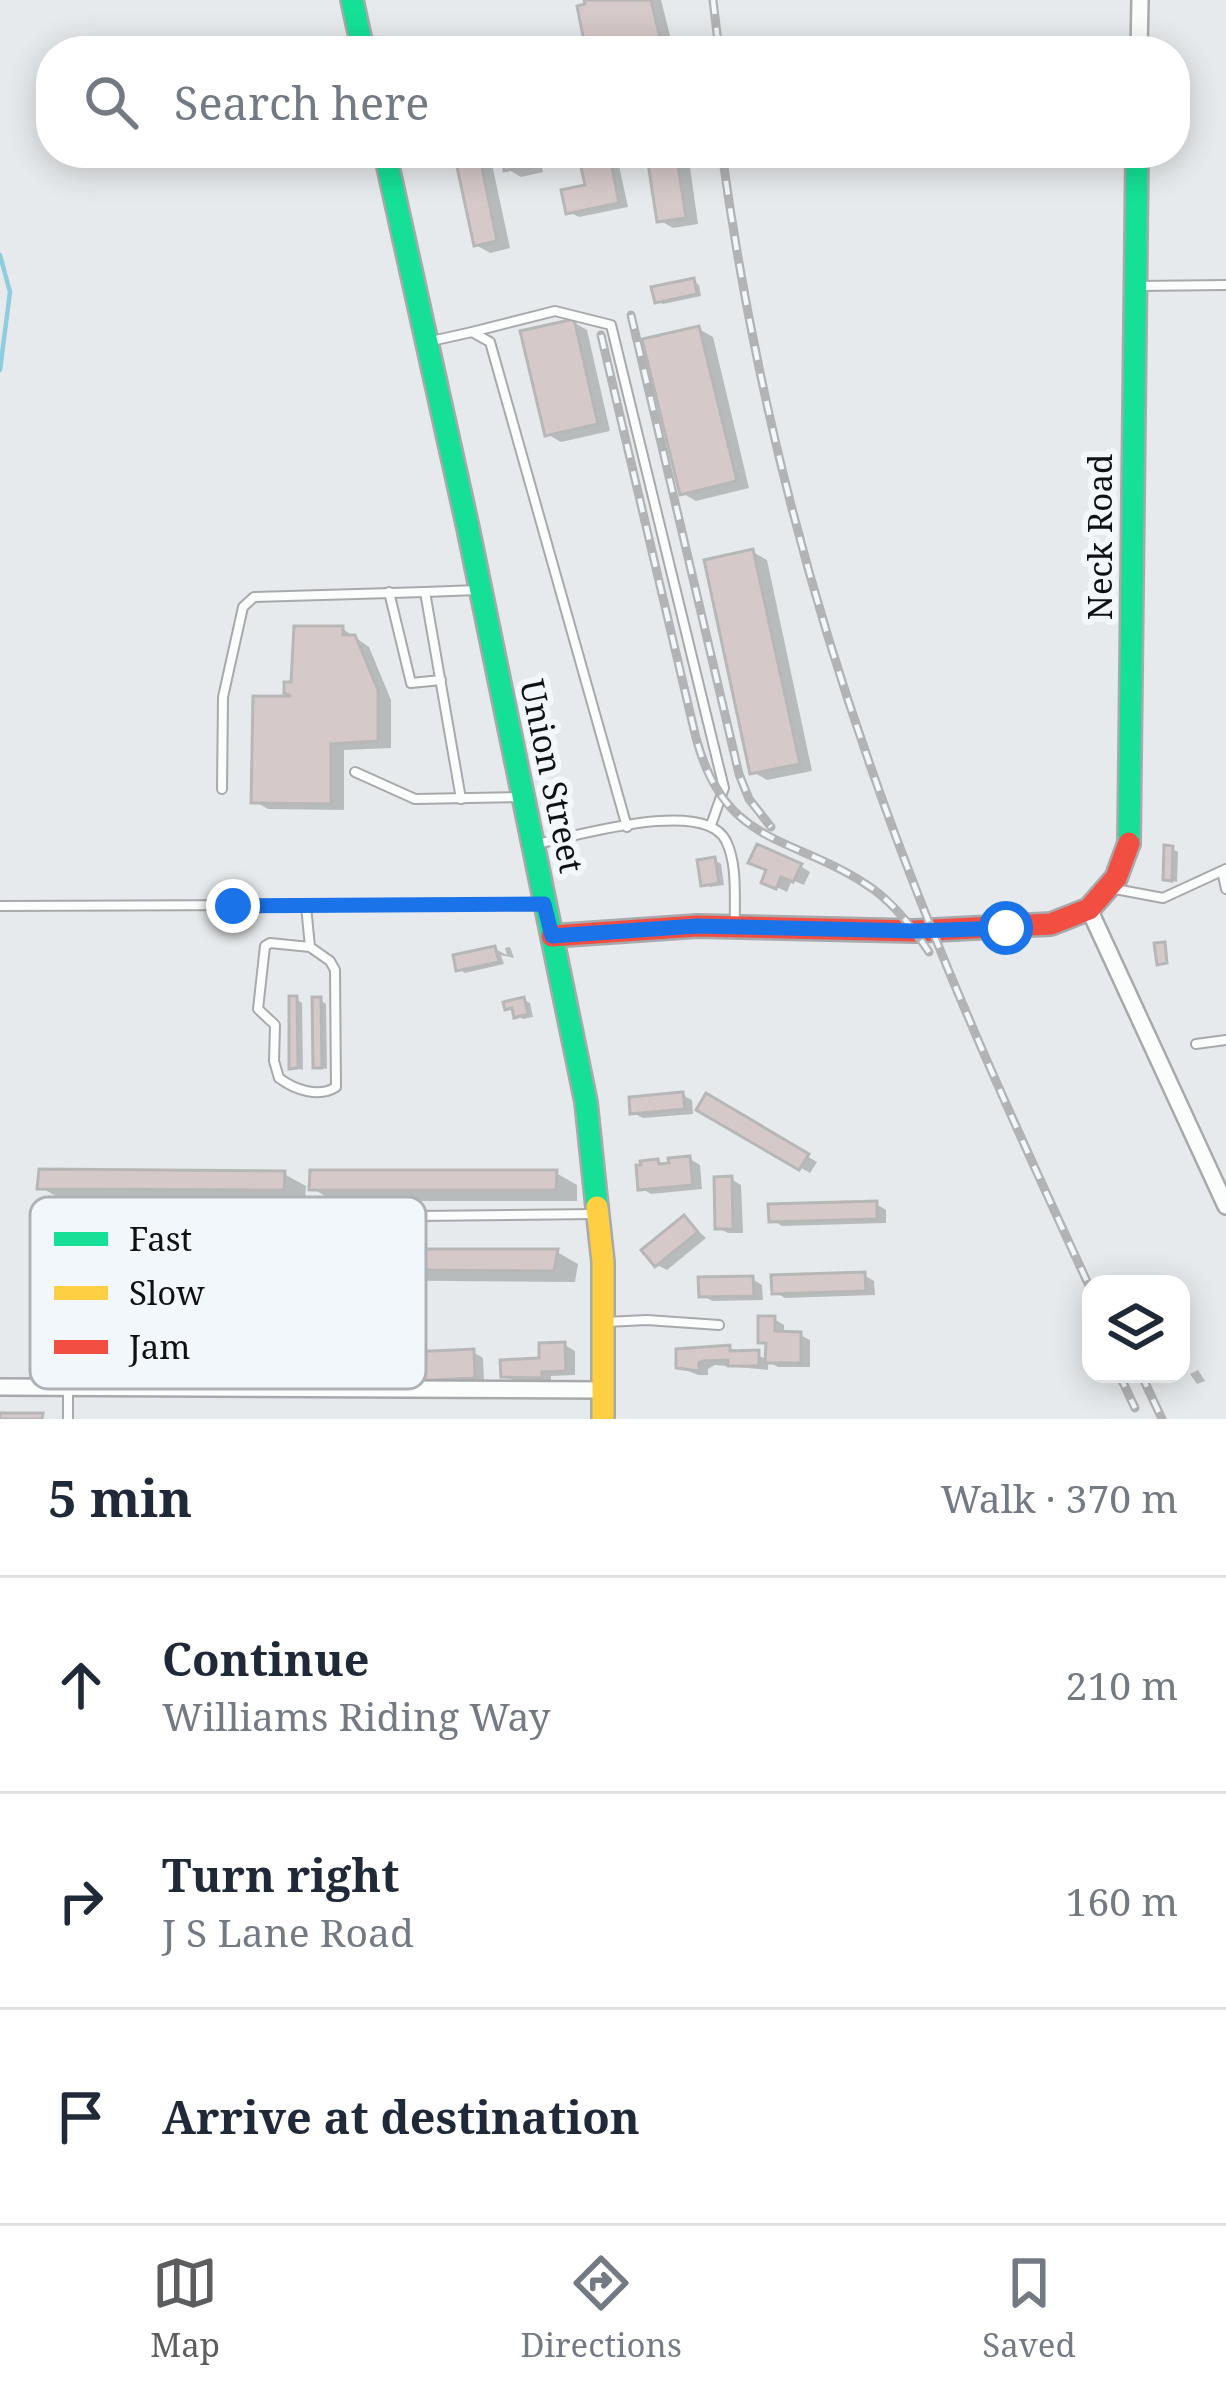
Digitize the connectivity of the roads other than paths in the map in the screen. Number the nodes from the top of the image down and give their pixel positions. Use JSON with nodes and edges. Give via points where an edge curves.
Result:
{"nodes":[{"id":1,"x":352,"y":0,"type":"edge"},
{"id":2,"x":1140,"y":0,"type":"edge"},
{"id":3,"x":360,"y":36,"type":"edge"},
{"id":4,"x":1139,"y":36,"type":"edge"},
{"id":5,"x":388,"y":168,"type":"edge"},
{"id":6,"x":1137,"y":168,"type":"edge"},
{"id":7,"x":1226,"y":285,"type":"edge"},
{"id":8,"x":1135,"y":286,"type":"junction"},
{"id":9,"x":472,"y":332,"type":"junction"},
{"id":10,"x":425,"y":342,"type":"junction"},
{"id":11,"x":480,"y":590,"type":"junction"},
{"id":12,"x":389,"y":592,"type":"junction"},
{"id":13,"x":425,"y":592,"type":"junction"},
{"id":14,"x":441,"y":680,"type":"junction"},
{"id":15,"x":355,"y":772,"type":"dead end"},
{"id":16,"x":222,"y":789,"type":"dead end"},
{"id":17,"x":523,"y":797,"type":"junction"},
{"id":18,"x":460,"y":799,"type":"junction"},
{"id":19,"x":710,"y":824,"type":"junction"},
{"id":20,"x":627,"y":827,"type":"junction"},
{"id":21,"x":533,"y":845,"type":"junction"},
{"id":22,"x":1224,"y":870,"type":"edge"},
{"id":23,"x":1107,"y":888,"type":"junction"},
{"id":24,"x":1226,"y":889,"type":"edge"},
{"id":25,"x":544,"y":904,"type":"junction"},
{"id":26,"x":0,"y":906,"type":"edge"},
{"id":27,"x":306,"y":906,"type":"junction"},
{"id":28,"x":1089,"y":909,"type":"junction"},
{"id":29,"x":735,"y":927,"type":"junction"},
{"id":30,"x":552,"y":936,"type":"junction"},
{"id":31,"x":310,"y":947,"type":"junction"},
{"id":32,"x":1226,"y":1040,"type":"edge"},
{"id":33,"x":1196,"y":1044,"type":"dead end"},
{"id":34,"x":1226,"y":1206,"type":"edge"},
{"id":35,"x":598,"y":1214,"type":"junction"},
{"id":36,"x":426,"y":1217,"type":"edge"},
{"id":37,"x":603,"y":1322,"type":"junction"},
{"id":38,"x":719,"y":1325,"type":"dead end"},
{"id":39,"x":0,"y":1387,"type":"edge"},
{"id":40,"x":30,"y":1387,"type":"edge"},
{"id":41,"x":336,"y":1389,"type":"edge"},
{"id":42,"x":603,"y":1390,"type":"junction"},
{"id":43,"x":603,"y":1419,"type":"edge"}],
"edges":[{"from":1,"to":3,"type":"main road"},
{"from":2,"to":4,"type":"street"},
{"from":5,"to":10,"type":"main road","name":"Union Street"},
{"from":6,"to":8,"type":"main road","name":"Neck Road"},
{"from":7,"to":8,"type":"lane"},
{"from":8,"to":23,"type":"main road","name":"Neck Road","via":[[1130,842]]},
{"from":9,"to":10,"type":"lane"},
{"from":9,"to":19,"type":"lane","via":[[555,310],[611,325],[724,788]]},
{"from":9,"to":20,"type":"lane","via":[[490,342]]},
{"from":10,"to":11,"type":"main road","name":"Union Street"},
{"from":11,"to":13,"type":"lane"},
{"from":11,"to":17,"type":"main road","name":"Union Street"},
{"from":12,"to":13,"type":"lane"},
{"from":12,"to":14,"type":"lane","via":[[411,683]]},
{"from":12,"to":16,"type":"lane","via":[[248,601],[223,697]]},
{"from":13,"to":14,"type":"lane"},
{"from":14,"to":18,"type":"lane"},
{"from":15,"to":18,"type":"lane","via":[[415,799]]},
{"from":17,"to":18,"type":"lane"},
{"from":17,"to":21,"type":"main road","name":"Union Street"},
{"from":19,"to":20,"type":"lane"},
{"from":19,"to":29,"type":"lane","via":[[727,842]]},
{"from":20,"to":21,"type":"lane"},
{"from":21,"to":25,"type":"main road","name":"Union Street"},
{"from":22,"to":23,"type":"lane","via":[[1162,898]]},
{"from":22,"to":24,"type":"lane"},
{"from":23,"to":28,"type":"main road","name":"Neck Road"},
{"from":25,"to":27,"type":"lane"},
{"from":25,"to":30,"type":"main road","name":"Union Street"},
{"from":26,"to":27,"type":"lane"},
{"from":27,"to":31,"type":"lane"},
{"from":28,"to":29,"type":"main road","via":[[1051,925],[1006,928]]},
{"from":28,"to":34,"type":"street"},
{"from":29,"to":30,"type":"main road"},
{"from":30,"to":35,"type":"main road","name":"Union Street","via":[[586,1102]]},
{"from":31,"to":31,"type":"lane","via":[[330,961],[337,982],[336,1087],[329,1091],[279,1078],[275,1025],[258,1009],[265,946]]},
{"from":32,"to":33,"type":"lane"},
{"from":35,"to":36,"type":"lane"},
{"from":35,"to":37,"type":"main road","name":"Union Street"},
{"from":37,"to":38,"type":"lane"},
{"from":37,"to":42,"type":"main road","name":"Union Street"},
{"from":39,"to":40,"type":"street"},
{"from":41,"to":42,"type":"street"},
{"from":42,"to":43,"type":"main road","name":"Union Street"}]}
